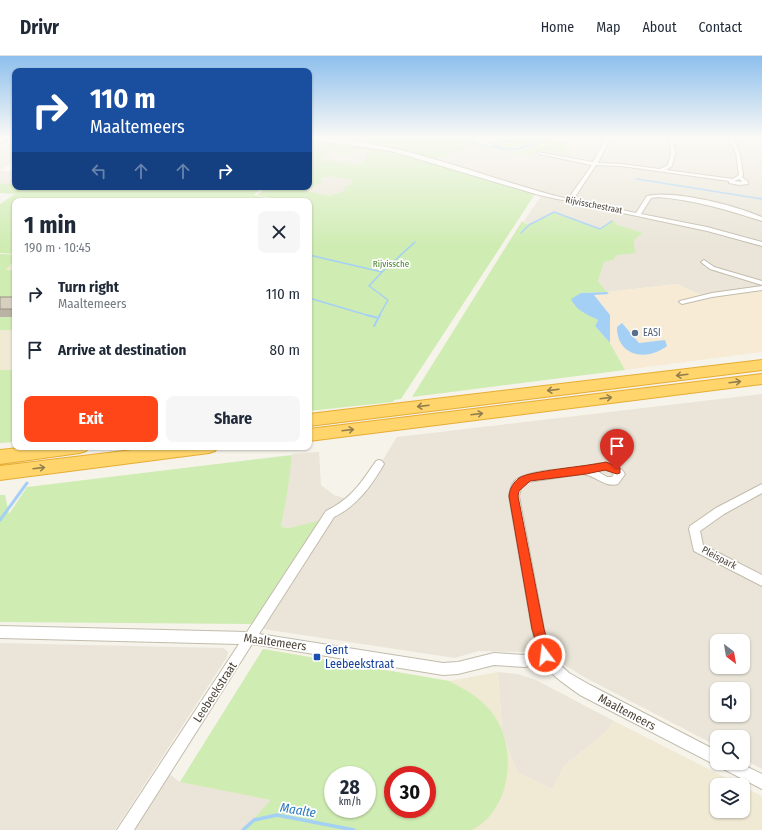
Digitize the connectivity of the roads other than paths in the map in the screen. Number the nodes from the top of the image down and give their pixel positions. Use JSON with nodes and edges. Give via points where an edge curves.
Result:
{"nodes":[{"id":1,"x":475,"y":174,"type":"edge"},
{"id":2,"x":588,"y":174,"type":"edge"},
{"id":3,"x":689,"y":174,"type":"edge"},
{"id":4,"x":740,"y":177,"type":"joint"},
{"id":5,"x":724,"y":179,"type":"junction"},
{"id":6,"x":570,"y":200,"type":"junction"},
{"id":7,"x":638,"y":214,"type":"junction"},
{"id":8,"x":762,"y":219,"type":"edge"},
{"id":9,"x":762,"y":244,"type":"edge"},
{"id":10,"x":704,"y":262,"type":"dead end"},
{"id":11,"x":762,"y":283,"type":"edge"},
{"id":12,"x":762,"y":288,"type":"edge"},
{"id":13,"x":682,"y":302,"type":"dead end"},
{"id":14,"x":762,"y":365,"type":"edge"},
{"id":15,"x":762,"y":379,"type":"edge"},
{"id":16,"x":312,"y":420,"type":"edge"},
{"id":17,"x":312,"y":435,"type":"edge"},
{"id":18,"x":56,"y":450,"type":"edge"},
{"id":19,"x":185,"y":450,"type":"edge"},
{"id":20,"x":0,"y":457,"type":"edge"},
{"id":21,"x":379,"y":464,"type":"dead end"},
{"id":22,"x":586,"y":470,"type":"dead end"},
{"id":23,"x":0,"y":473,"type":"edge"},
{"id":24,"x":762,"y":488,"type":"edge"},
{"id":25,"x":762,"y":581,"type":"edge"},
{"id":26,"x":0,"y":632,"type":"edge"},
{"id":27,"x":250,"y":638,"type":"junction"},
{"id":28,"x":545,"y":655,"type":"junction"},
{"id":29,"x":710,"y":755,"type":"edge"},
{"id":30,"x":738,"y":770,"type":"edge"},
{"id":31,"x":762,"y":782,"type":"edge"},
{"id":32,"x":125,"y":830,"type":"edge"}],
"edges":[{"from":1,"to":6,"type":"street","name":"Rijvisschestraat"},
{"from":2,"to":6,"type":"street"},
{"from":3,"to":5,"type":"street"},
{"from":4,"to":5,"type":"street","via":[[733,180]]},
{"from":4,"to":5,"type":"street","via":[[746,183],[739,184]]},
{"from":6,"to":7,"type":"street","name":"Rijvisschestraat"},
{"from":7,"to":8,"type":"street","via":[[647,198],[664,195],[744,212]]},
{"from":7,"to":9,"type":"street","name":"Rijvisschestraat"},
{"from":10,"to":11,"type":"street","via":[[714,269]]},
{"from":12,"to":13,"type":"street"},
{"from":14,"to":16,"type":"highway","one_way":true},
{"from":17,"to":15,"type":"highway","one_way":true},
{"from":18,"to":20,"type":"highway"},
{"from":23,"to":19,"type":"highway","one_way":true},
{"from":21,"to":27,"type":"street","name":"Leebeekstraat","via":[[354,500],[330,514]]},
{"from":22,"to":28,"type":"street","name":"Maaltemeers","via":[[530,478],[514,489],[538,629]]},
{"from":24,"to":25,"type":"street","name":"Pleispark","via":[[694,529],[698,548]]},
{"from":26,"to":27,"type":"street","name":"Maaltemeers"},
{"from":27,"to":28,"type":"street","name":"Maaltemeers","via":[[443,669],[494,659],[525,661]]},
{"from":27,"to":32,"type":"street","name":"Leebeekstraat"},
{"from":28,"to":29,"type":"street","name":"Maaltemeers","via":[[565,677],[585,690]]},
{"from":30,"to":31,"type":"street"}]}
